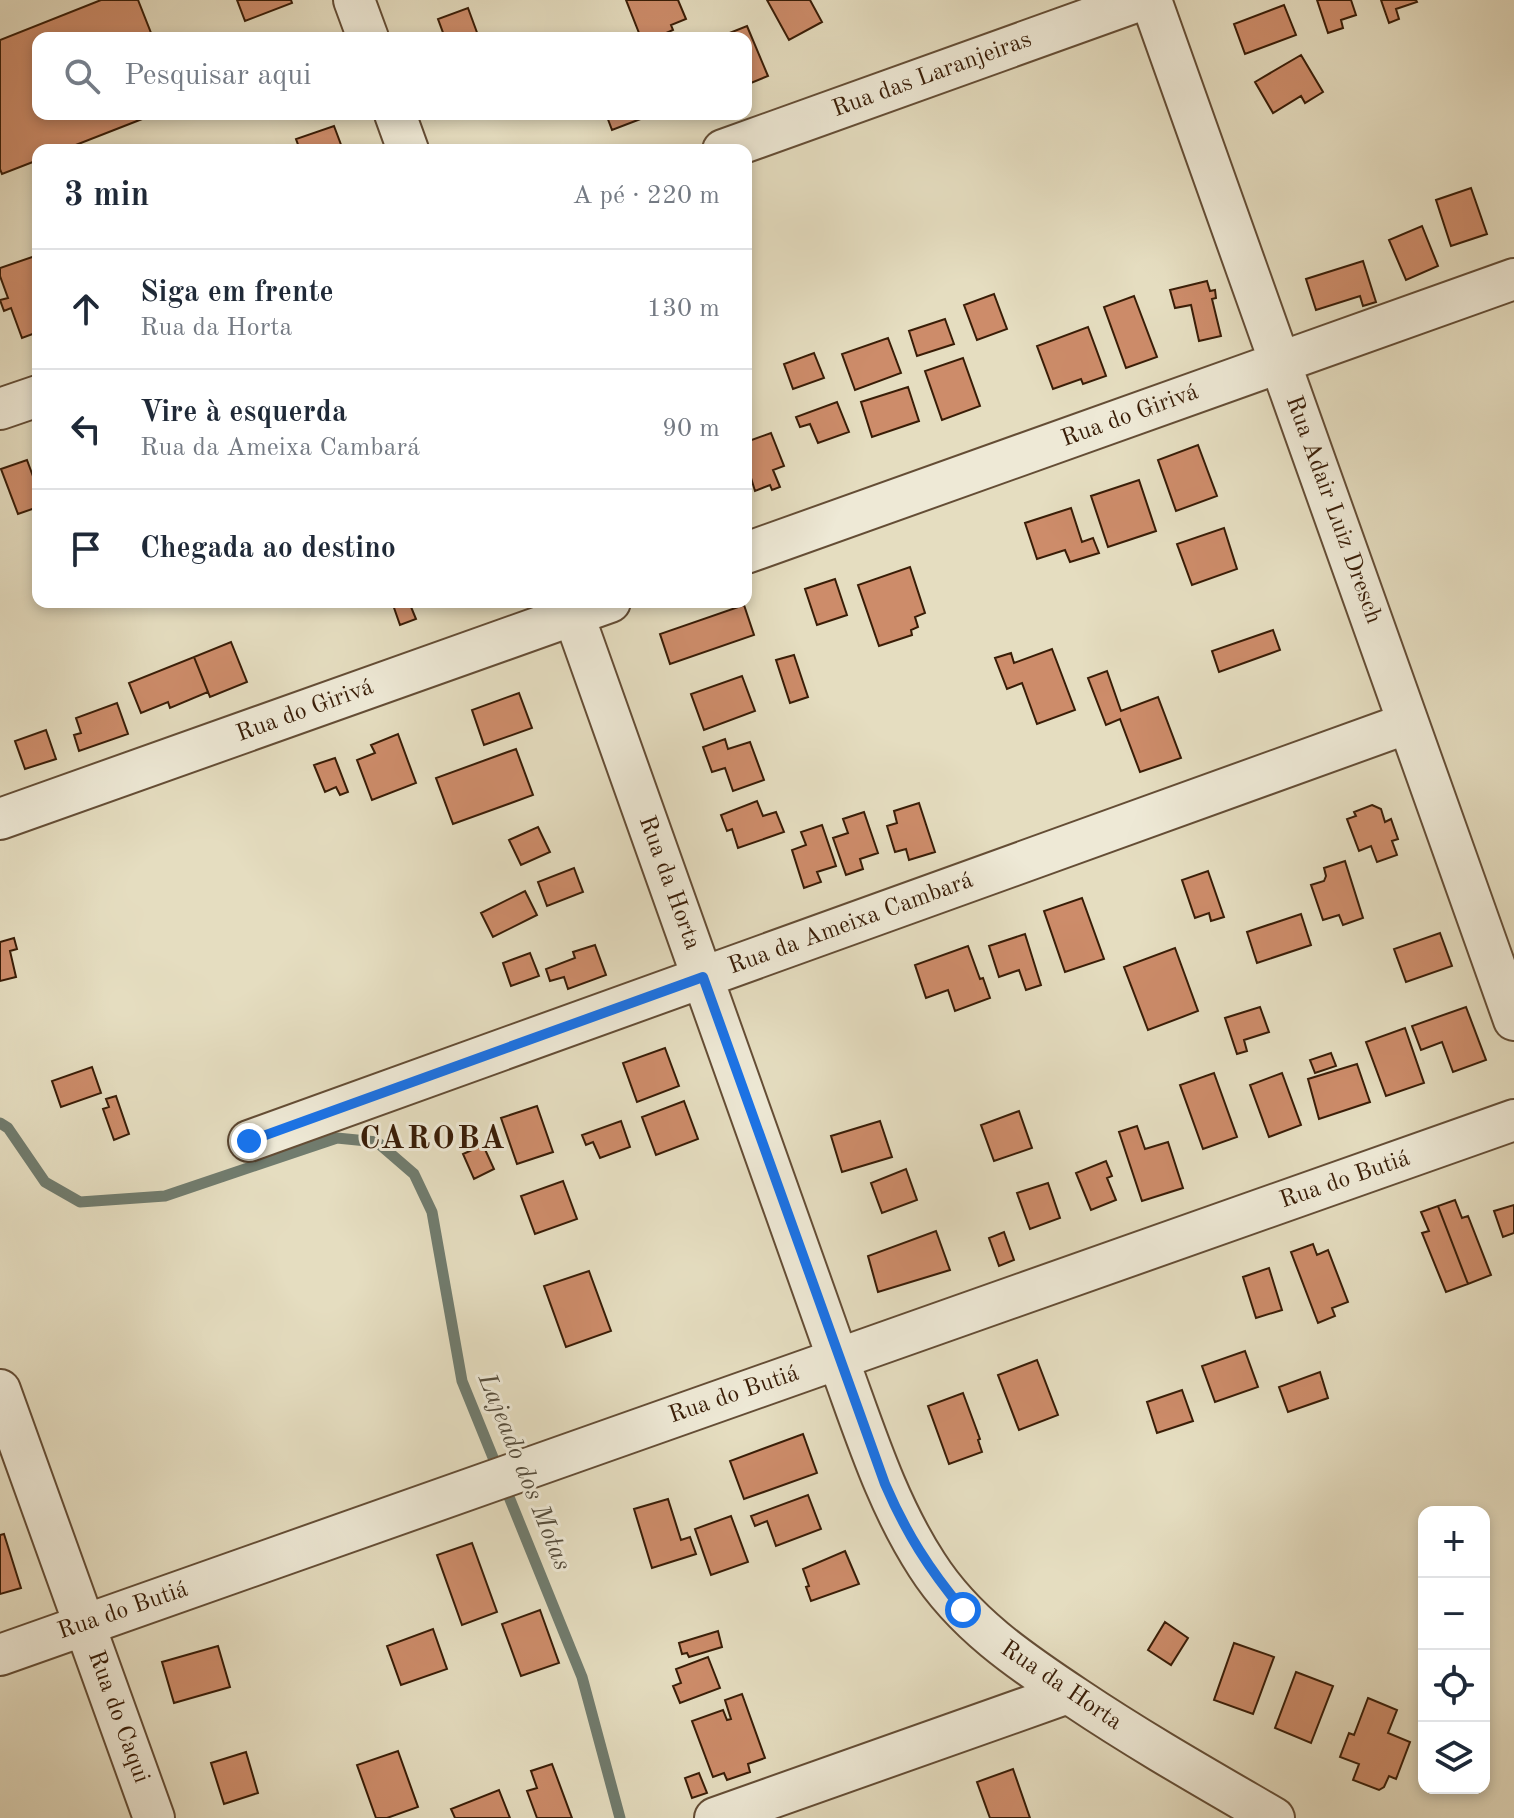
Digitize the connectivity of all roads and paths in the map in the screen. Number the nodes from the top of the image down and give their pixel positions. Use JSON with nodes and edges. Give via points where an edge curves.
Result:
{"nodes":[{"id":1,"x":354,"y":0,"type":"edge"},
{"id":2,"x":1141,"y":0,"type":"edge"},
{"id":3,"x":1151,"y":0,"type":"edge"},
{"id":4,"x":366,"y":32,"type":"edge"},
{"id":5,"x":397,"y":120,"type":"edge"},
{"id":6,"x":406,"y":144,"type":"edge"},
{"id":7,"x":740,"y":144,"type":"edge"},
{"id":8,"x":1514,"y":279,"type":"edge"},
{"id":9,"x":1280,"y":363,"type":"junction"},
{"id":10,"x":32,"y":398,"type":"edge"},
{"id":11,"x":0,"y":409,"type":"edge"},
{"id":12,"x":752,"y":551,"type":"edge"},
{"id":13,"x":579,"y":608,"type":"edge"},
{"id":14,"x":585,"y":608,"type":"edge"},
{"id":15,"x":1408,"y":723,"type":"junction"},
{"id":16,"x":0,"y":819,"type":"edge"},
{"id":17,"x":703,"y":977,"type":"junction"},
{"id":18,"x":1514,"y":1020,"type":"edge"},
{"id":19,"x":1514,"y":1120,"type":"edge"},
{"id":20,"x":249,"y":1141,"type":"dead end"},
{"id":21,"x":838,"y":1359,"type":"junction"},
{"id":22,"x":0,"y":1390,"type":"edge"},
{"id":23,"x":85,"y":1625,"type":"junction"},
{"id":24,"x":0,"y":1655,"type":"edge"},
{"id":25,"x":1068,"y":1693,"type":"junction"},
{"id":26,"x":154,"y":1818,"type":"edge"},
{"id":27,"x":715,"y":1818,"type":"edge"},
{"id":28,"x":1274,"y":1818,"type":"edge"}],
"edges":[{"from":1,"to":4,"type":"street"},
{"from":2,"to":7,"type":"street","name":"Rua das Laranjeiras"},
{"from":3,"to":9,"type":"street","name":"Rua Adair Luiz Dresch"},
{"from":5,"to":6,"type":"street"},
{"from":8,"to":9,"type":"street","name":"Rua do Girivá"},
{"from":9,"to":12,"type":"street","name":"Rua do Girivá"},
{"from":9,"to":15,"type":"street","name":"Rua Adair Luiz Dresch"},
{"from":10,"to":11,"type":"street"},
{"from":13,"to":16,"type":"street","name":"Rua do Girivá"},
{"from":14,"to":17,"type":"street","name":"Rua da Horta"},
{"from":15,"to":17,"type":"street","name":"Rua da Ameixa Cambará"},
{"from":15,"to":18,"type":"street","name":"Rua Adair Luiz Dresch"},
{"from":17,"to":20,"type":"street","name":"Rua da Ameixa Cambará"},
{"from":17,"to":21,"type":"street","name":"Rua da Horta"},
{"from":19,"to":21,"type":"street","name":"Rua do Butiá"},
{"from":21,"to":23,"type":"street","name":"Rua do Butiá"},
{"from":21,"to":25,"type":"street","name":"Rua da Horta","via":[[902,1524],[928,1568],[1006,1651]]},
{"from":22,"to":23,"type":"street","name":"Rua do Caqui"},
{"from":23,"to":24,"type":"street","name":"Rua do Butiá"},
{"from":23,"to":26,"type":"street","name":"Rua do Caqui"},
{"from":25,"to":27,"type":"street"},
{"from":25,"to":28,"type":"street","name":"Rua da Horta"}]}
